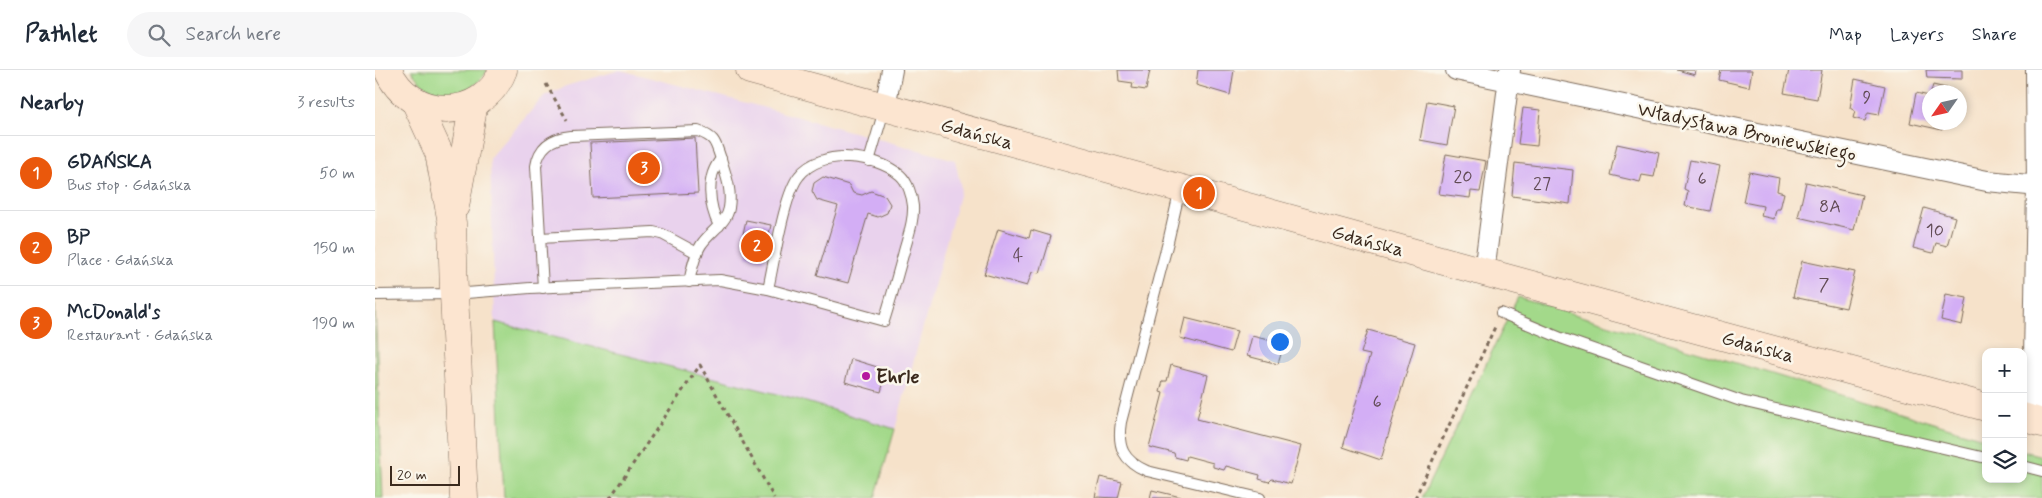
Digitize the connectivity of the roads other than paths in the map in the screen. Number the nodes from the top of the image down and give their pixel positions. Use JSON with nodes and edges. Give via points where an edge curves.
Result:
{"nodes":[{"id":1,"x":388,"y":70,"type":"edge"},
{"id":2,"x":750,"y":70,"type":"edge"},
{"id":3,"x":892,"y":70,"type":"edge"},
{"id":4,"x":1456,"y":70,"type":"edge"},
{"id":5,"x":2037,"y":70,"type":"edge"},
{"id":6,"x":508,"y":72,"type":"edge"},
{"id":7,"x":1510,"y":76,"type":"edge"},
{"id":8,"x":416,"y":103,"type":"junction"},
{"id":9,"x":474,"y":103,"type":"junction"},
{"id":10,"x":885,"y":107,"type":"junction"},
{"id":11,"x":721,"y":159,"type":"junction"},
{"id":12,"x":869,"y":161,"type":"junction"},
{"id":13,"x":2039,"y":186,"type":"junction"},
{"id":14,"x":1180,"y":188,"type":"junction"},
{"id":15,"x":453,"y":223,"type":"junction"},
{"id":16,"x":719,"y":226,"type":"junction"},
{"id":17,"x":540,"y":238,"type":"junction"},
{"id":18,"x":697,"y":253,"type":"junction"},
{"id":19,"x":1483,"y":272,"type":"junction"},
{"id":20,"x":689,"y":282,"type":"junction"},
{"id":21,"x":543,"y":288,"type":"junction"},
{"id":22,"x":768,"y":289,"type":"junction"},
{"id":23,"x":454,"y":294,"type":"junction"},
{"id":24,"x":375,"y":295,"type":"edge"},
{"id":25,"x":1501,"y":313,"type":"road end"},
{"id":26,"x":1982,"y":406,"type":"edge"},
{"id":27,"x":2032,"y":420,"type":"edge"},
{"id":28,"x":1982,"y":457,"type":"edge"},
{"id":29,"x":2027,"y":467,"type":"edge"},
{"id":30,"x":2042,"y":470,"type":"edge"},
{"id":31,"x":464,"y":498,"type":"edge"},
{"id":32,"x":1260,"y":498,"type":"edge"}],
"edges":[{"from":1,"to":8,"type":"main road","via":[[402,92]]},
{"from":2,"to":10,"type":"main road","name":"Gdańska"},
{"from":3,"to":10,"type":"street"},
{"from":4,"to":7,"type":"street","name":"Władysława Broniewskiego"},
{"from":5,"to":13,"type":"street"},
{"from":6,"to":9,"type":"main road"},
{"from":7,"to":13,"type":"street","name":"Władysława Broniewskiego","via":[[1987,181]]},
{"from":7,"to":19,"type":"street"},
{"from":8,"to":9,"type":"main road","via":[[445,110]]},
{"from":8,"to":15,"type":"main road","via":[[439,153]]},
{"from":9,"to":15,"type":"main road"},
{"from":10,"to":12,"type":"lane"},
{"from":10,"to":14,"type":"main road","name":"Gdańska"},
{"from":11,"to":16,"type":"lane","via":[[711,182],[711,201]]},
{"from":11,"to":16,"type":"lane","via":[[730,192],[729,209]]},
{"from":11,"to":17,"type":"lane","via":[[715,140],[698,131],[576,136],[553,140],[538,156],[536,166]]},
{"from":12,"to":22,"type":"lane","via":[[830,157],[818,161],[798,176],[785,214]]},
{"from":12,"to":22,"type":"lane","via":[[901,176],[913,205],[912,224],[885,320]]},
{"from":13,"to":27,"type":"street"},
{"from":14,"to":19,"type":"main road","name":"Gdańska"},
{"from":14,"to":32,"type":"lane","via":[[1169,242],[1121,422],[1121,446],[1126,458],[1147,471]]},
{"from":15,"to":23,"type":"main road"},
{"from":16,"to":18,"type":"lane"},
{"from":17,"to":18,"type":"lane","via":[[653,232]]},
{"from":17,"to":21,"type":"lane"},
{"from":18,"to":20,"type":"lane"},
{"from":19,"to":26,"type":"main road","name":"Gdańska"},
{"from":20,"to":21,"type":"lane"},
{"from":20,"to":22,"type":"lane","via":[[720,280]]},
{"from":21,"to":23,"type":"lane"},
{"from":23,"to":24,"type":"lane"},
{"from":23,"to":31,"type":"main road"},
{"from":25,"to":28,"type":"lane","via":[[1561,338],[1741,400]]},
{"from":29,"to":30,"type":"lane"}]}
